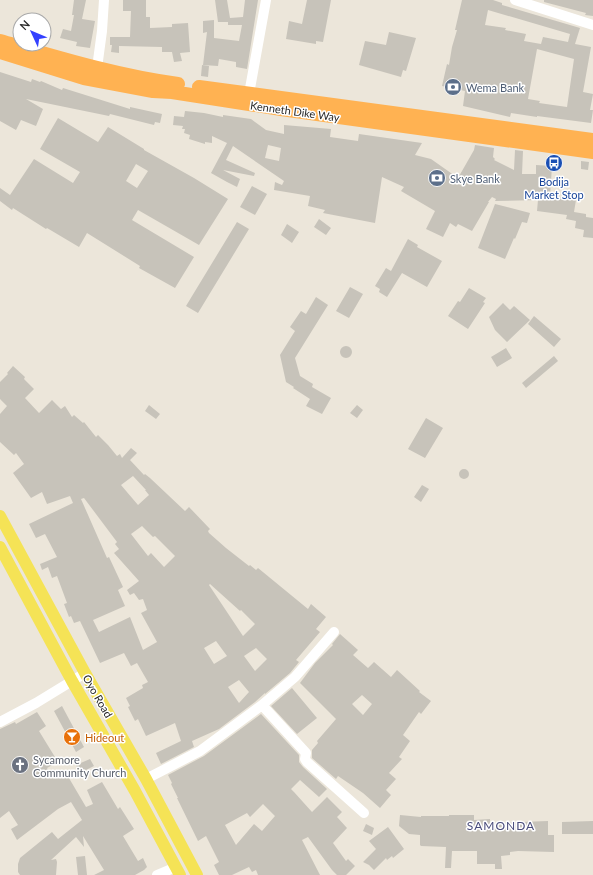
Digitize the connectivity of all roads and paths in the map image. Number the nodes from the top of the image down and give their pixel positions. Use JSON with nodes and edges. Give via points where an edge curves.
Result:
{"nodes":[{"id":1,"x":104,"y":0,"type":"edge"},
{"id":2,"x":266,"y":0,"type":"edge"},
{"id":3,"x":515,"y":0,"type":"edge"},
{"id":4,"x":593,"y":24,"type":"edge"},
{"id":5,"x":0,"y":41,"type":"edge"},
{"id":6,"x":0,"y":52,"type":"edge"},
{"id":7,"x":96,"y":68,"type":"junction"},
{"id":8,"x":249,"y":94,"type":"junction"},
{"id":9,"x":593,"y":140,"type":"edge"},
{"id":10,"x":593,"y":152,"type":"edge"},
{"id":11,"x":0,"y":516,"type":"edge"},
{"id":12,"x":0,"y":547,"type":"edge"},
{"id":13,"x":334,"y":632,"type":"dead end"},
{"id":14,"x":85,"y":673,"type":"junction"},
{"id":15,"x":72,"y":681,"type":"junction"},
{"id":16,"x":262,"y":705,"type":"junction"},
{"id":17,"x":0,"y":722,"type":"edge"},
{"id":18,"x":146,"y":779,"type":"junction"},
{"id":19,"x":364,"y":813,"type":"dead end"},
{"id":20,"x":178,"y":871,"type":"edge"},
{"id":21,"x":157,"y":875,"type":"edge"},
{"id":22,"x":197,"y":875,"type":"edge"}],
"edges":[{"from":1,"to":7,"type":"street"},
{"from":2,"to":8,"type":"street"},
{"from":3,"to":4,"type":"street"},
{"from":5,"to":7,"type":"highway","name":"Kenneth Dike Way"},
{"from":6,"to":10,"type":"highway","name":"Kenneth Dike Way","via":[[84,78],[146,90]]},
{"from":7,"to":8,"type":"highway","name":"Kenneth Dike Way","via":[[160,82]]},
{"from":8,"to":9,"type":"highway","name":"Kenneth Dike Way"},
{"from":11,"to":14,"type":"main road","name":"Oyo Road"},
{"from":12,"to":15,"type":"main road","name":"Oyo Road"},
{"from":13,"to":16,"type":"street","via":[[295,677]]},
{"from":14,"to":15,"type":"street"},
{"from":14,"to":18,"type":"main road","name":"Oyo Road"},
{"from":15,"to":17,"type":"street"},
{"from":15,"to":20,"type":"main road","name":"Oyo Road"},
{"from":16,"to":18,"type":"street","via":[[200,751]]},
{"from":16,"to":19,"type":"street","via":[[306,753],[307,762]]},
{"from":18,"to":22,"type":"main road","name":"Oyo Road"},
{"from":20,"to":21,"type":"street"}]}
